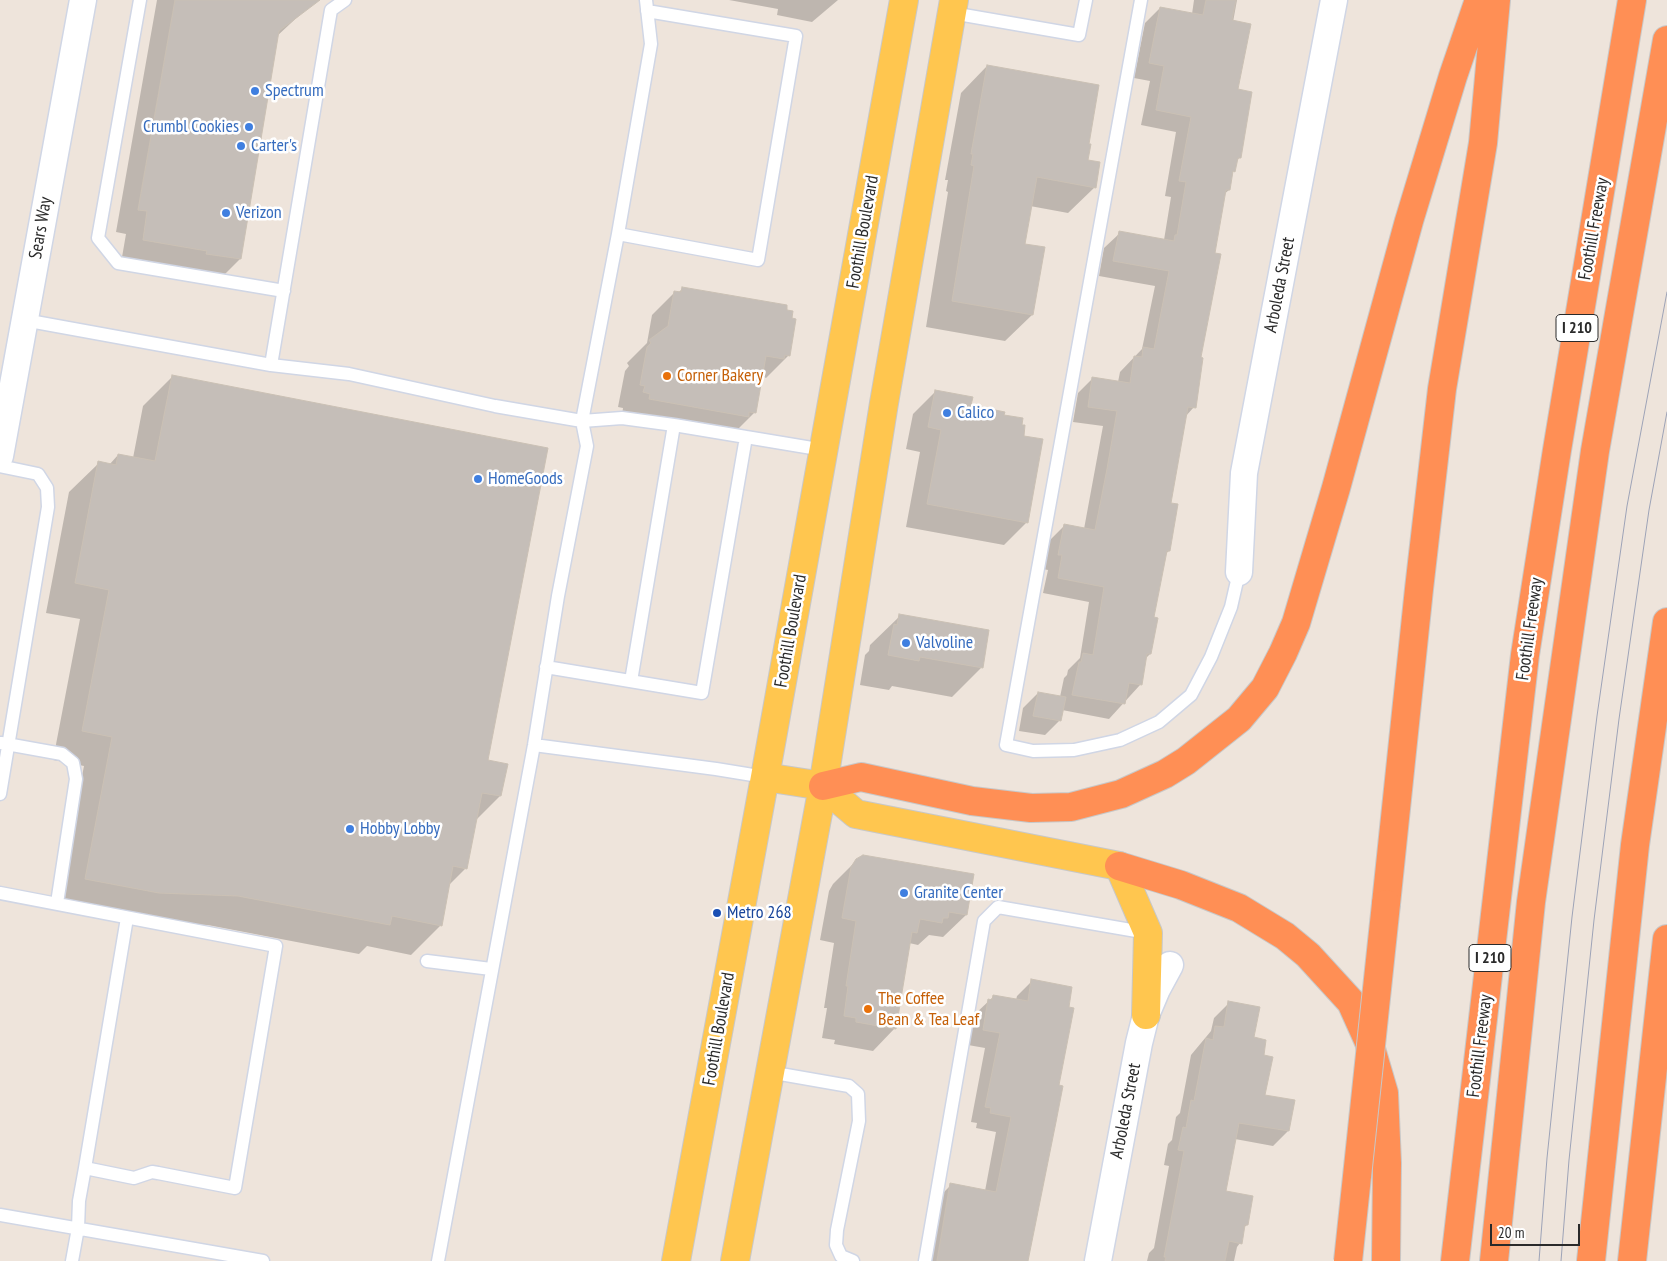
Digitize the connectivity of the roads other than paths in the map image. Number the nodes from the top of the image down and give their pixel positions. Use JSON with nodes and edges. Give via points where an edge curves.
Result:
{"nodes":[{"id":1,"x":83,"y":0,"type":"edge"},
{"id":2,"x":140,"y":0,"type":"edge"},
{"id":3,"x":346,"y":0,"type":"edge"},
{"id":4,"x":904,"y":0,"type":"edge"},
{"id":5,"x":1086,"y":0,"type":"edge"},
{"id":6,"x":1141,"y":0,"type":"edge"},
{"id":7,"x":1334,"y":0,"type":"edge"},
{"id":8,"x":1479,"y":0,"type":"edge"},
{"id":9,"x":1496,"y":0,"type":"edge"},
{"id":10,"x":1632,"y":0,"type":"edge"},
{"id":11,"x":647,"y":5,"type":"edge"},
{"id":12,"x":953,"y":6,"type":"edge"},
{"id":13,"x":1667,"y":40,"type":"edge"},
{"id":14,"x":618,"y":234,"type":"junction"},
{"id":15,"x":284,"y":290,"type":"junction"},
{"id":16,"x":24,"y":320,"type":"junction"},
{"id":17,"x":271,"y":365,"type":"junction"},
{"id":18,"x":582,"y":421,"type":"junction"},
{"id":19,"x":674,"y":425,"type":"junction"},
{"id":20,"x":746,"y":437,"type":"junction"},
{"id":21,"x":824,"y":450,"type":"junction"},
{"id":22,"x":0,"y":456,"type":"edge"},
{"id":23,"x":0,"y":466,"type":"edge"},
{"id":24,"x":1238,"y":572,"type":"joint"},
{"id":25,"x":1667,"y":622,"type":"edge"},
{"id":26,"x":546,"y":667,"type":"junction"},
{"id":27,"x":631,"y":681,"type":"junction"},
{"id":28,"x":4,"y":743,"type":"edge"},
{"id":29,"x":534,"y":745,"type":"junction"},
{"id":30,"x":765,"y":777,"type":"junction"},
{"id":31,"x":823,"y":786,"type":"junction"},
{"id":32,"x":0,"y":794,"type":"edge"},
{"id":33,"x":1119,"y":866,"type":"junction"},
{"id":34,"x":0,"y":893,"type":"edge"},
{"id":35,"x":56,"y":903,"type":"junction"},
{"id":36,"x":127,"y":918,"type":"junction"},
{"id":37,"x":1148,"y":933,"type":"junction"},
{"id":38,"x":1667,"y":938,"type":"edge"},
{"id":39,"x":427,"y":961,"type":"dead end"},
{"id":40,"x":1170,"y":965,"type":"dead end"},
{"id":41,"x":491,"y":969,"type":"junction"},
{"id":42,"x":1146,"y":1015,"type":"junction"},
{"id":43,"x":770,"y":1072,"type":"junction"},
{"id":44,"x":85,"y":1168,"type":"junction"},
{"id":45,"x":0,"y":1215,"type":"edge"},
{"id":46,"x":78,"y":1228,"type":"junction"},
{"id":47,"x":72,"y":1261,"type":"edge"},
{"id":48,"x":263,"y":1261,"type":"edge"},
{"id":49,"x":438,"y":1261,"type":"edge"},
{"id":50,"x":676,"y":1261,"type":"edge"},
{"id":51,"x":736,"y":1261,"type":"edge"},
{"id":52,"x":854,"y":1261,"type":"edge"},
{"id":53,"x":925,"y":1261,"type":"edge"},
{"id":54,"x":1098,"y":1261,"type":"edge"},
{"id":55,"x":1348,"y":1261,"type":"edge"},
{"id":56,"x":1386,"y":1261,"type":"edge"},
{"id":57,"x":1455,"y":1261,"type":"edge"},
{"id":58,"x":1494,"y":1261,"type":"edge"},
{"id":59,"x":1591,"y":1261,"type":"edge"},
{"id":60,"x":1632,"y":1261,"type":"edge"}],
"edges":[{"from":1,"to":16,"type":"street","name":"Sears Way"},
{"from":2,"to":15,"type":"lane","via":[[98,238],[118,263]]},
{"from":3,"to":15,"type":"lane","via":[[331,10]]},
{"from":4,"to":21,"type":"main road","name":"Foothill Boulevard"},
{"from":5,"to":12,"type":"lane","via":[[1079,35]]},
{"from":6,"to":24,"type":"lane","via":[[1006,745],[1033,751],[1074,750],[1120,740],[1159,722],[1191,695],[1228,615]]},
{"from":7,"to":24,"type":"street","name":"Arboleda Street","via":[[1244,473]]},
{"from":8,"to":31,"type":"highway","via":[[1409,222],[1296,623],[1265,688],[1239,719],[1165,774],[1121,794],[1071,807],[1031,808],[972,801],[861,777]]},
{"from":9,"to":55,"type":"highway","bridge":true,"via":[[1483,143],[1442,389]]},
{"from":10,"to":57,"type":"highway","name":"Foothill Freeway","number":"I 210","via":[[1525,656]]},
{"from":11,"to":14,"type":"lane","via":[[650,44]]},
{"from":11,"to":14,"type":"lane","via":[[796,36],[758,260]]},
{"from":12,"to":31,"type":"main road"},
{"from":13,"to":58,"type":"highway","via":[[1596,451],[1532,892]]},
{"from":14,"to":18,"type":"lane"},
{"from":15,"to":17,"type":"lane"},
{"from":16,"to":17,"type":"lane"},
{"from":16,"to":22,"type":"street","name":"Sears Way"},
{"from":17,"to":18,"type":"lane","via":[[349,374]]},
{"from":18,"to":19,"type":"lane","via":[[622,418]]},
{"from":18,"to":26,"type":"lane","via":[[588,446]]},
{"from":19,"to":20,"type":"lane"},
{"from":19,"to":27,"type":"lane"},
{"from":20,"to":21,"type":"lane"},
{"from":20,"to":27,"type":"lane","via":[[702,693]]},
{"from":21,"to":30,"type":"main road","name":"Foothill Boulevard"},
{"from":23,"to":28,"type":"lane","via":[[38,474],[47,488],[48,507]]},
{"from":25,"to":59,"type":"highway","via":[[1635,845]]},
{"from":26,"to":27,"type":"lane"},
{"from":26,"to":29,"type":"lane"},
{"from":28,"to":32,"type":"lane"},
{"from":28,"to":35,"type":"lane","via":[[62,754],[74,763],[76,779]]},
{"from":29,"to":30,"type":"lane"},
{"from":29,"to":41,"type":"lane"},
{"from":30,"to":31,"type":"main road"},
{"from":30,"to":50,"type":"main road","name":"Foothill Boulevard"},
{"from":31,"to":33,"type":"main road","via":[[856,814]]},
{"from":31,"to":43,"type":"main road"},
{"from":33,"to":37,"type":"main road"},
{"from":33,"to":56,"type":"highway","via":[[1181,885],[1239,908],[1285,936],[1308,955],[1351,1002],[1369,1042],[1384,1093]]},
{"from":34,"to":35,"type":"lane"},
{"from":35,"to":36,"type":"lane"},
{"from":36,"to":44,"type":"lane"},
{"from":36,"to":44,"type":"lane","via":[[276,946],[235,1188],[152,1172],[134,1178]]},
{"from":37,"to":42,"type":"main road"},
{"from":37,"to":53,"type":"lane","via":[[998,907],[984,921]]},
{"from":38,"to":60,"type":"highway"},
{"from":39,"to":41,"type":"lane"},
{"from":40,"to":42,"type":"street","name":"Arboleda Street"},
{"from":41,"to":49,"type":"lane"},
{"from":42,"to":54,"type":"street","name":"Arboleda Street"},
{"from":43,"to":51,"type":"main road"},
{"from":43,"to":52,"type":"lane","via":[[849,1086],[858,1094],[859,1121],[836,1245],[842,1256]]},
{"from":44,"to":46,"type":"lane"},
{"from":45,"to":46,"type":"lane"},
{"from":46,"to":47,"type":"lane"},
{"from":46,"to":48,"type":"lane"}]}
